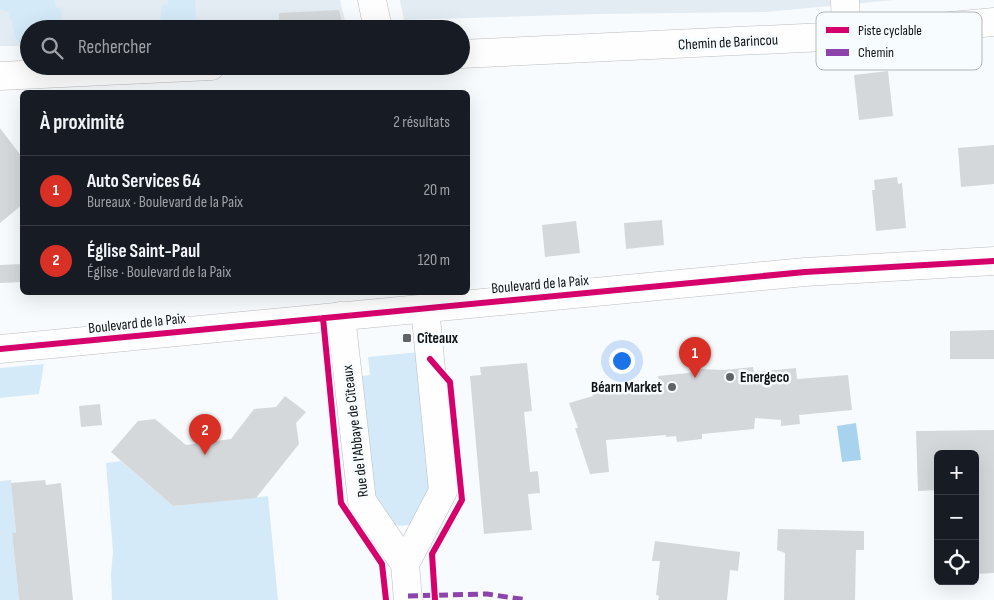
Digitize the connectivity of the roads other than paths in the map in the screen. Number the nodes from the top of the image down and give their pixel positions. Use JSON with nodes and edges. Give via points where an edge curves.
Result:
{"nodes":[{"id":1,"x":372,"y":0,"type":"edge"},
{"id":2,"x":376,"y":20,"type":"edge"},
{"id":3,"x":816,"y":37,"type":"edge"},
{"id":4,"x":470,"y":54,"type":"edge"},
{"id":5,"x":21,"y":75,"type":"edge"},
{"id":6,"x":0,"y":76,"type":"edge"},
{"id":7,"x":994,"y":261,"type":"edge"},
{"id":8,"x":425,"y":308,"type":"junction"},
{"id":9,"x":342,"y":316,"type":"junction"},
{"id":10,"x":0,"y":349,"type":"edge"},
{"id":11,"x":405,"y":564,"type":"junction"},
{"id":12,"x":408,"y":600,"type":"edge"}],
"edges":[{"from":1,"to":2,"type":"street"},
{"from":3,"to":4,"type":"street","name":"Chemin de Barincou"},
{"from":5,"to":6,"type":"street"},
{"from":7,"to":8,"type":"street","name":"Boulevard de la Paix","via":[[805,272]]},
{"from":8,"to":9,"type":"street","name":"Boulevard de la Paix"},
{"from":8,"to":11,"type":"street","via":[[443,491]]},
{"from":9,"to":10,"type":"street","name":"Boulevard de la Paix"},
{"from":9,"to":11,"type":"street","name":"Rue de l'Abbaye de Cîteaux","via":[[362,501]]},
{"from":11,"to":12,"type":"street","name":"Rue de l'Abbaye de Cîteaux"}]}
